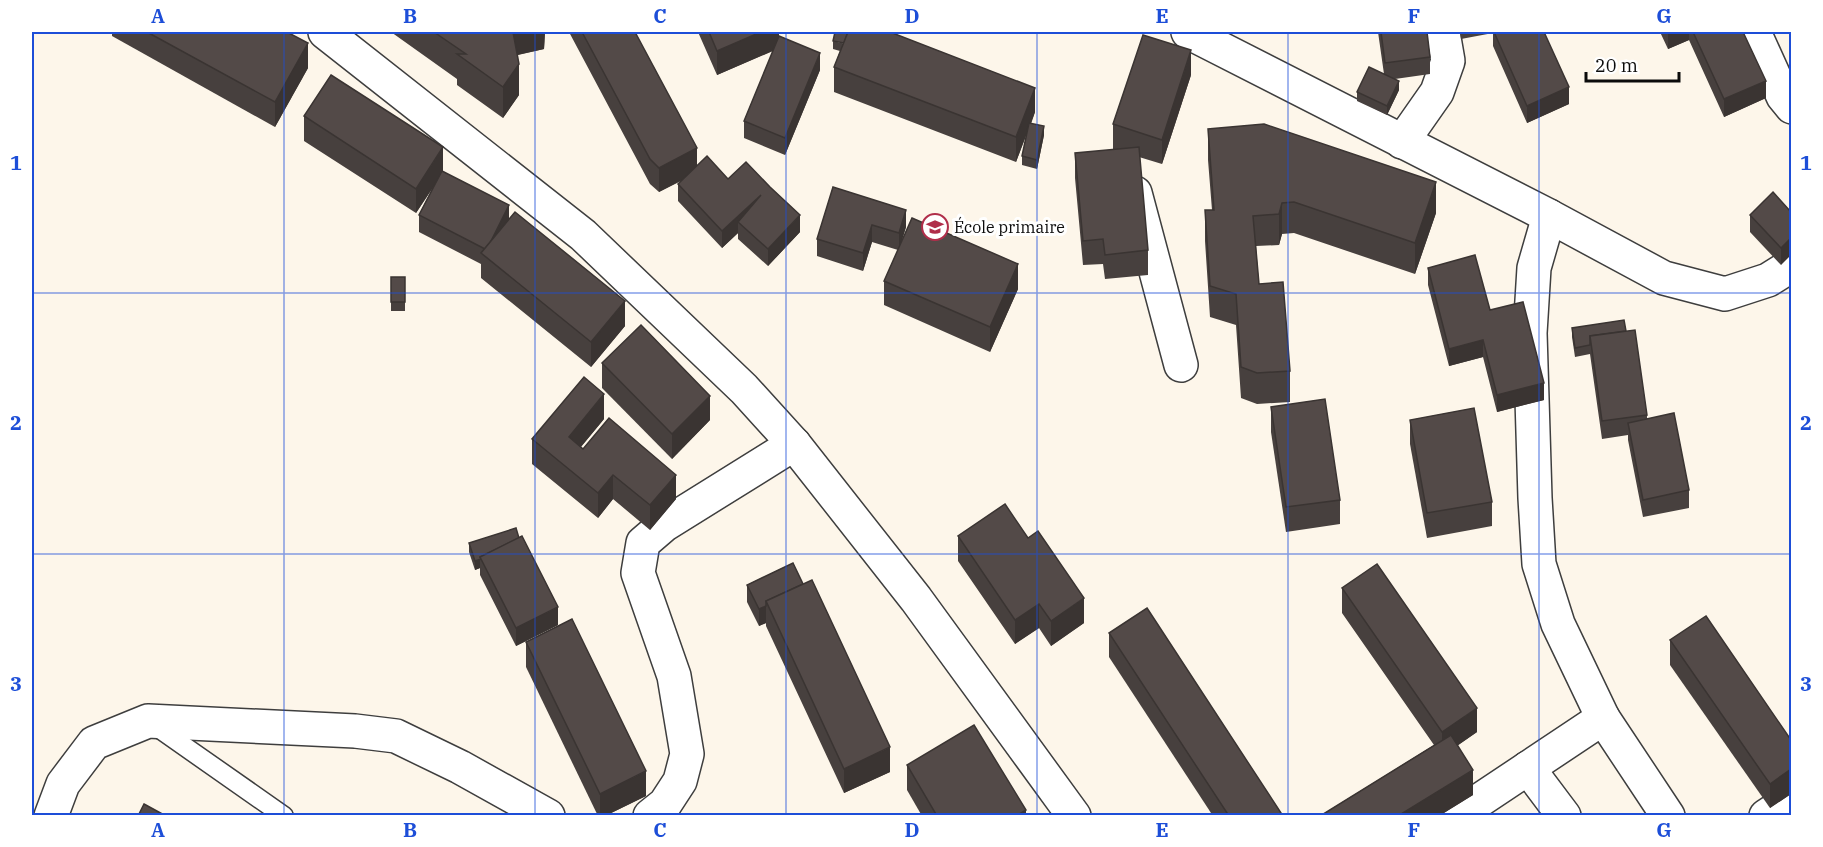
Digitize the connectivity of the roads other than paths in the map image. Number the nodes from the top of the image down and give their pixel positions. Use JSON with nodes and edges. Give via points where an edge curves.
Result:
{"nodes":[{"id":1,"x":325,"y":32,"type":"edge"},
{"id":2,"x":1443,"y":32,"type":"edge"},
{"id":3,"x":1754,"y":32,"type":"edge"},
{"id":4,"x":1176,"y":37,"type":"edge"},
{"id":5,"x":1791,"y":107,"type":"edge"},
{"id":6,"x":1402,"y":142,"type":"junction"},
{"id":7,"x":1128,"y":168,"type":"edge"},
{"id":8,"x":1549,"y":216,"type":"junction"},
{"id":9,"x":1791,"y":265,"type":"edge"},
{"id":10,"x":1181,"y":365,"type":"dead end"},
{"id":11,"x":794,"y":444,"type":"junction"},
{"id":12,"x":1603,"y":718,"type":"junction"},
{"id":13,"x":148,"y":721,"type":"junction"},
{"id":14,"x":1528,"y":768,"type":"junction"},
{"id":15,"x":1791,"y":799,"type":"edge"},
{"id":16,"x":51,"y":816,"type":"edge"},
{"id":17,"x":284,"y":816,"type":"edge"},
{"id":18,"x":548,"y":816,"type":"edge"},
{"id":19,"x":650,"y":816,"type":"edge"},
{"id":20,"x":1074,"y":816,"type":"edge"},
{"id":21,"x":1456,"y":816,"type":"edge"},
{"id":22,"x":1564,"y":816,"type":"edge"},
{"id":23,"x":1668,"y":816,"type":"edge"},
{"id":24,"x":1766,"y":816,"type":"edge"}],
"edges":[{"from":1,"to":11,"type":"street","via":[[583,235],[744,389]]},
{"from":2,"to":6,"type":"street","via":[[1448,61],[1437,92]]},
{"from":3,"to":5,"type":"street"},
{"from":4,"to":6,"type":"street"},
{"from":6,"to":8,"type":"street"},
{"from":7,"to":10,"type":"street"},
{"from":8,"to":9,"type":"street","via":[[1664,278],[1725,294],[1768,280]]},
{"from":8,"to":12,"type":"street","via":[[1534,268],[1530,333],[1539,564],[1558,624]]},
{"from":11,"to":19,"type":"street","via":[[664,525],[643,543],[638,573],[674,676],[687,754],[680,781],[665,804]]},
{"from":11,"to":20,"type":"street","via":[[916,599]]},
{"from":12,"to":14,"type":"street"},
{"from":12,"to":23,"type":"street"},
{"from":13,"to":16,"type":"street","via":[[94,743],[63,784]]},
{"from":13,"to":17,"type":"lane"},
{"from":13,"to":18,"type":"street","via":[[396,736]]},
{"from":14,"to":21,"type":"street"},
{"from":14,"to":22,"type":"street"},
{"from":15,"to":24,"type":"street"}]}
